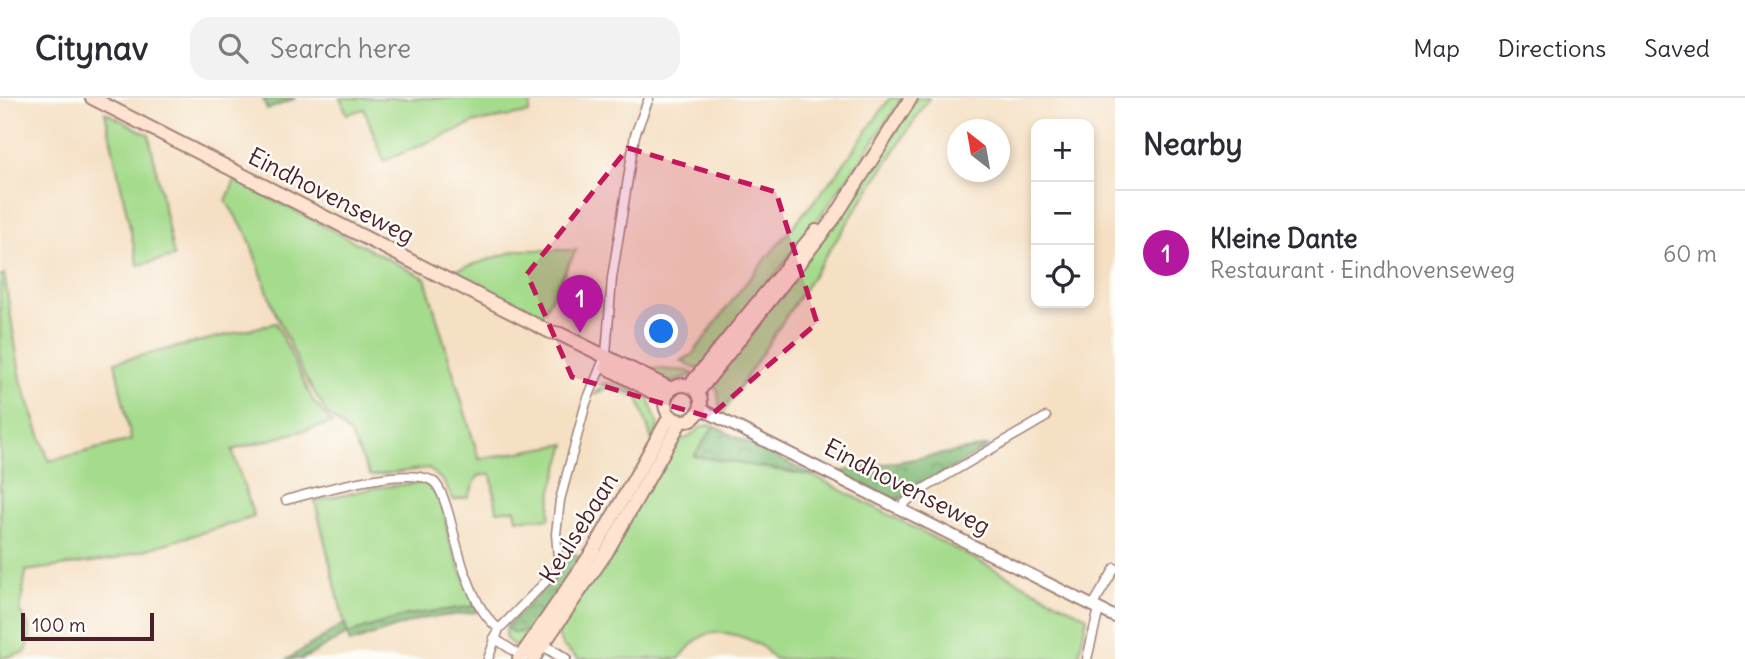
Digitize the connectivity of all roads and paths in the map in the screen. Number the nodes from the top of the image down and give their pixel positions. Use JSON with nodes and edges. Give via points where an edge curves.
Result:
{"nodes":[{"id":1,"x":92,"y":98,"type":"edge"},
{"id":2,"x":649,"y":98,"type":"edge"},
{"id":3,"x":911,"y":98,"type":"edge"},
{"id":4,"x":603,"y":361,"type":"junction"},
{"id":5,"x":694,"y":388,"type":"junction"},
{"id":6,"x":668,"y":394,"type":"junction"},
{"id":7,"x":701,"y":409,"type":"junction"},
{"id":8,"x":1046,"y":417,"type":"dead end"},
{"id":9,"x":676,"y":418,"type":"junction"},
{"id":10,"x":286,"y":500,"type":"dead end"},
{"id":11,"x":900,"y":507,"type":"junction"},
{"id":12,"x":1115,"y":568,"type":"edge"},
{"id":13,"x":1096,"y":607,"type":"junction"},
{"id":14,"x":1115,"y":617,"type":"edge"},
{"id":15,"x":499,"y":629,"type":"junction"},
{"id":16,"x":494,"y":638,"type":"junction"},
{"id":17,"x":538,"y":641,"type":"junction"},
{"id":18,"x":525,"y":658,"type":"edge"},
{"id":19,"x":488,"y":659,"type":"edge"},
{"id":20,"x":565,"y":659,"type":"edge"},
{"id":21,"x":1087,"y":659,"type":"edge"}],
"edges":[{"from":1,"to":4,"type":"main road","name":"Eindhovenseweg"},
{"from":2,"to":4,"type":"street","via":[[635,135]]},
{"from":3,"to":5,"type":"main road","via":[[835,218]]},
{"from":4,"to":6,"type":"main road","name":"Eindhovenseweg"},
{"from":4,"to":15,"type":"street","via":[[566,472],[557,520],[559,569]]},
{"from":5,"to":6,"type":"main road","via":[[680,384]]},
{"from":5,"to":7,"type":"main road"},
{"from":6,"to":9,"type":"main road"},
{"from":7,"to":9,"type":"main road","via":[[691,419]]},
{"from":7,"to":11,"type":"street","name":"Eindhovenseweg"},
{"from":8,"to":11,"type":"street"},
{"from":9,"to":17,"type":"main road","name":"Keulsebaan"},
{"from":10,"to":15,"type":"street","via":[[368,479],[430,479],[442,495],[459,559],[478,605]]},
{"from":11,"to":13,"type":"street","name":"Eindhovenseweg"},
{"from":12,"to":13,"type":"street"},
{"from":13,"to":14,"type":"street","name":"Eindhovenseweg"},
{"from":13,"to":21,"type":"street"},
{"from":15,"to":16,"type":"street"},
{"from":16,"to":18,"type":"street"},
{"from":16,"to":19,"type":"street"},
{"from":17,"to":18,"type":"main road","name":"Keulsebaan"},
{"from":17,"to":20,"type":"street"}]}
